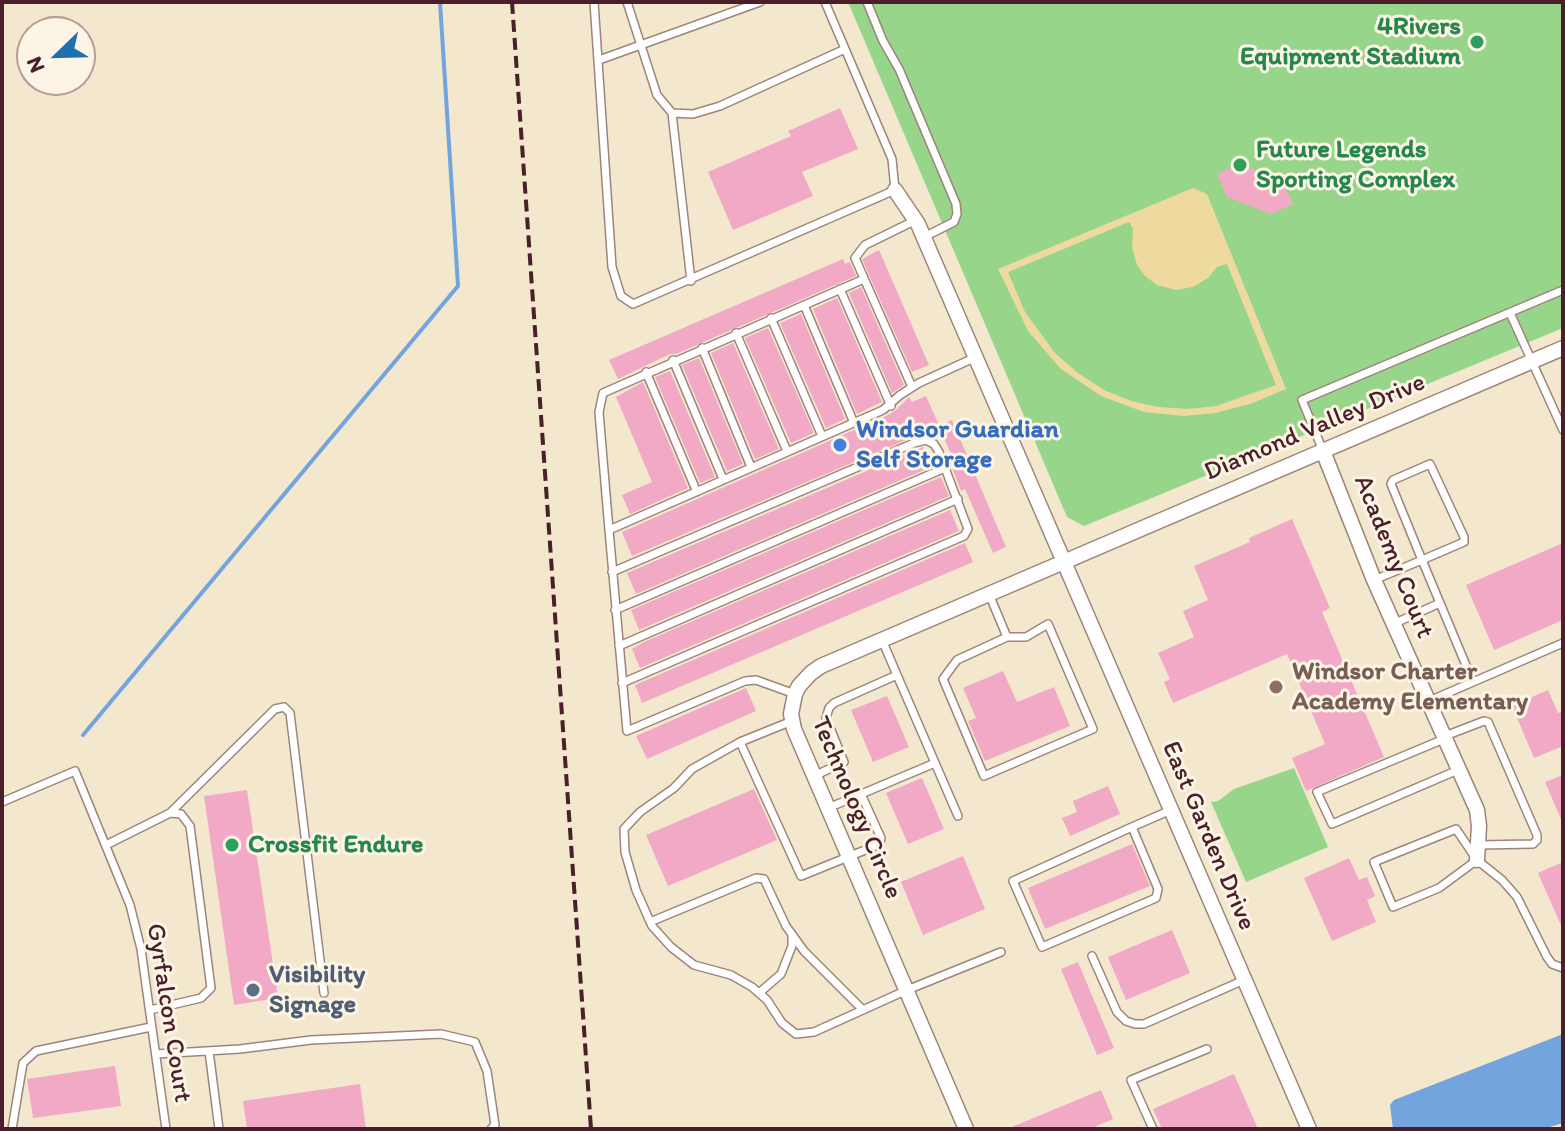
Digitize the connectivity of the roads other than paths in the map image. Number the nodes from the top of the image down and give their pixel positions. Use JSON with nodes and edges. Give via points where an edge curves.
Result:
{"nodes":[{"id":1,"x":594,"y":2,"type":"edge"},
{"id":2,"x":627,"y":2,"type":"edge"},
{"id":3,"x":760,"y":2,"type":"edge"},
{"id":4,"x":818,"y":2,"type":"edge"},
{"id":5,"x":867,"y":2,"type":"edge"},
{"id":6,"x":826,"y":4,"type":"edge"},
{"id":7,"x":640,"y":44,"type":"junction"},
{"id":8,"x":845,"y":49,"type":"junction"},
{"id":9,"x":599,"y":60,"type":"junction"},
{"id":10,"x":672,"y":113,"type":"junction"},
{"id":11,"x":895,"y":190,"type":"junction"},
{"id":12,"x":916,"y":220,"type":"junction"},
{"id":13,"x":924,"y":237,"type":"junction"},
{"id":14,"x":864,"y":279,"type":"junction"},
{"id":15,"x":691,"y":281,"type":"junction"},
{"id":16,"x":840,"y":289,"type":"junction"},
{"id":17,"x":1563,"y":290,"type":"edge"},
{"id":18,"x":804,"y":305,"type":"junction"},
{"id":19,"x":1510,"y":313,"type":"junction"},
{"id":20,"x":771,"y":318,"type":"junction"},
{"id":21,"x":736,"y":333,"type":"junction"},
{"id":22,"x":702,"y":348,"type":"junction"},
{"id":23,"x":1563,"y":348,"type":"edge"},
{"id":24,"x":976,"y":357,"type":"junction"},
{"id":25,"x":673,"y":360,"type":"junction"},
{"id":26,"x":1532,"y":361,"type":"junction"},
{"id":27,"x":646,"y":372,"type":"junction"},
{"id":28,"x":912,"y":387,"type":"junction"},
{"id":29,"x":891,"y":406,"type":"junction"},
{"id":30,"x":854,"y":423,"type":"junction"},
{"id":31,"x":1563,"y":430,"type":"edge"},
{"id":32,"x":822,"y":436,"type":"junction"},
{"id":33,"x":787,"y":451,"type":"junction"},
{"id":34,"x":1323,"y":451,"type":"junction"},
{"id":35,"x":751,"y":467,"type":"junction"},
{"id":36,"x":945,"y":468,"type":"junction"},
{"id":37,"x":723,"y":479,"type":"junction"},
{"id":38,"x":696,"y":490,"type":"junction"},
{"id":39,"x":958,"y":499,"type":"junction"},
{"id":40,"x":609,"y":530,"type":"junction"},
{"id":41,"x":1422,"y":560,"type":"junction"},
{"id":42,"x":1064,"y":561,"type":"junction"},
{"id":43,"x":612,"y":572,"type":"junction"},
{"id":44,"x":1374,"y":580,"type":"junction"},
{"id":45,"x":989,"y":594,"type":"junction"},
{"id":46,"x":1440,"y":603,"type":"junction"},
{"id":47,"x":615,"y":610,"type":"junction"},
{"id":48,"x":1393,"y":624,"type":"junction"},
{"id":49,"x":1007,"y":637,"type":"junction"},
{"id":50,"x":882,"y":640,"type":"junction"},
{"id":51,"x":1563,"y":643,"type":"edge"},
{"id":52,"x":619,"y":646,"type":"junction"},
{"id":53,"x":897,"y":675,"type":"junction"},
{"id":54,"x":1473,"y":682,"type":"junction"},
{"id":55,"x":622,"y":683,"type":"junction"},
{"id":56,"x":795,"y":694,"type":"junction"},
{"id":57,"x":1427,"y":702,"type":"junction"},
{"id":58,"x":792,"y":721,"type":"junction"},
{"id":59,"x":1444,"y":738,"type":"junction"},
{"id":60,"x":740,"y":742,"type":"junction"},
{"id":61,"x":935,"y":763,"type":"junction"},
{"id":62,"x":1459,"y":770,"type":"junction"},
{"id":63,"x":814,"y":776,"type":"junction"},
{"id":64,"x":861,"y":794,"type":"junction"},
{"id":65,"x":2,"y":802,"type":"edge"},
{"id":66,"x":828,"y":808,"type":"junction"},
{"id":67,"x":1171,"y":810,"type":"junction"},
{"id":68,"x":170,"y":813,"type":"junction"},
{"id":69,"x":958,"y":816,"type":"dead end"},
{"id":70,"x":1132,"y":827,"type":"junction"},
{"id":71,"x":106,"y":845,"type":"junction"},
{"id":72,"x":1478,"y":852,"type":"junction"},
{"id":73,"x":849,"y":856,"type":"junction"},
{"id":74,"x":650,"y":922,"type":"junction"},
{"id":75,"x":792,"y":934,"type":"junction"},
{"id":76,"x":1001,"y":952,"type":"dead end"},
{"id":77,"x":1092,"y":956,"type":"dead end"},
{"id":78,"x":1563,"y":968,"type":"edge"},
{"id":79,"x":1244,"y":980,"type":"junction"},
{"id":80,"x":907,"y":990,"type":"junction"},
{"id":81,"x":324,"y":993,"type":"dead end"},
{"id":82,"x":759,"y":993,"type":"junction"},
{"id":83,"x":150,"y":1010,"type":"junction"},
{"id":84,"x":863,"y":1010,"type":"junction"},
{"id":85,"x":151,"y":1027,"type":"junction"},
{"id":86,"x":1207,"y":1049,"type":"dead end"},
{"id":87,"x":209,"y":1051,"type":"junction"},
{"id":88,"x":156,"y":1054,"type":"junction"},
{"id":89,"x":12,"y":1129,"type":"edge"},
{"id":90,"x":166,"y":1129,"type":"edge"},
{"id":91,"x":219,"y":1129,"type":"edge"},
{"id":92,"x":491,"y":1129,"type":"edge"},
{"id":93,"x":966,"y":1129,"type":"edge"},
{"id":94,"x":1153,"y":1129,"type":"edge"},
{"id":95,"x":1309,"y":1129,"type":"edge"}],
"edges":[{"from":1,"to":9,"type":"lane"},
{"from":2,"to":7,"type":"lane"},
{"from":3,"to":7,"type":"lane"},
{"from":4,"to":6,"type":"lane"},
{"from":5,"to":13,"type":"lane","via":[[956,204],[954,222]]},
{"from":6,"to":8,"type":"lane"},
{"from":7,"to":9,"type":"lane"},
{"from":7,"to":10,"type":"lane","via":[[657,95]]},
{"from":8,"to":10,"type":"lane","via":[[720,106],[693,114]]},
{"from":8,"to":11,"type":"lane","via":[[892,159]]},
{"from":9,"to":15,"type":"lane","via":[[612,267],[621,296],[633,304]]},
{"from":10,"to":15,"type":"lane"},
{"from":11,"to":12,"type":"street","name":"East Garden Drive"},
{"from":11,"to":15,"type":"lane"},
{"from":12,"to":13,"type":"street","name":"East Garden Drive"},
{"from":12,"to":14,"type":"lane","via":[[857,253]]},
{"from":13,"to":24,"type":"street","name":"East Garden Drive"},
{"from":14,"to":16,"type":"lane"},
{"from":14,"to":28,"type":"lane"},
{"from":16,"to":18,"type":"lane"},
{"from":16,"to":29,"type":"lane"},
{"from":17,"to":19,"type":"lane"},
{"from":18,"to":20,"type":"lane"},
{"from":18,"to":30,"type":"lane"},
{"from":19,"to":26,"type":"lane"},
{"from":19,"to":34,"type":"lane","via":[[1302,400]]},
{"from":20,"to":21,"type":"lane"},
{"from":20,"to":32,"type":"lane"},
{"from":21,"to":22,"type":"lane"},
{"from":21,"to":33,"type":"lane"},
{"from":22,"to":25,"type":"lane"},
{"from":22,"to":35,"type":"lane"},
{"from":23,"to":26,"type":"street","name":"Diamond Valley Drive"},
{"from":24,"to":28,"type":"lane"},
{"from":24,"to":42,"type":"street","name":"East Garden Drive"},
{"from":25,"to":27,"type":"lane"},
{"from":25,"to":37,"type":"lane"},
{"from":26,"to":31,"type":"lane"},
{"from":26,"to":34,"type":"street","name":"Diamond Valley Drive"},
{"from":27,"to":38,"type":"lane"},
{"from":27,"to":40,"type":"lane","via":[[603,393],[599,412]]},
{"from":28,"to":29,"type":"lane"},
{"from":29,"to":30,"type":"lane"},
{"from":30,"to":32,"type":"lane"},
{"from":32,"to":33,"type":"lane"},
{"from":33,"to":35,"type":"lane"},
{"from":34,"to":42,"type":"street","name":"Diamond Valley Drive"},
{"from":34,"to":44,"type":"street","name":"Academy Court"},
{"from":35,"to":37,"type":"lane"},
{"from":36,"to":39,"type":"lane"},
{"from":36,"to":43,"type":"lane","via":[[934,444],[914,443]]},
{"from":36,"to":47,"type":"lane"},
{"from":37,"to":38,"type":"lane"},
{"from":38,"to":40,"type":"lane"},
{"from":39,"to":52,"type":"lane"},
{"from":39,"to":55,"type":"lane","via":[[968,529],[964,536]]},
{"from":40,"to":43,"type":"lane"},
{"from":41,"to":41,"type":"lane","via":[[1464,542],[1430,464],[1391,484]]},
{"from":41,"to":44,"type":"lane"},
{"from":41,"to":46,"type":"lane"},
{"from":42,"to":45,"type":"street","name":"Technology Circle"},
{"from":42,"to":67,"type":"street","name":"East Garden Drive"},
{"from":43,"to":47,"type":"lane"},
{"from":44,"to":48,"type":"street","name":"Academy Court"},
{"from":45,"to":49,"type":"lane"},
{"from":45,"to":50,"type":"street","name":"Technology Circle"},
{"from":46,"to":48,"type":"lane"},
{"from":46,"to":54,"type":"lane"},
{"from":47,"to":52,"type":"lane"},
{"from":48,"to":57,"type":"street","name":"Academy Court"},
{"from":49,"to":49,"type":"lane","via":[[1026,637],[1048,624],[1093,729],[984,776],[943,679],[957,660]]},
{"from":50,"to":53,"type":"lane"},
{"from":50,"to":56,"type":"street","name":"Technology Circle","via":[[811,673]]},
{"from":51,"to":54,"type":"lane"},
{"from":52,"to":55,"type":"lane"},
{"from":53,"to":61,"type":"lane"},
{"from":53,"to":63,"type":"lane","via":[[829,708],[826,718],[844,762]]},
{"from":54,"to":57,"type":"lane"},
{"from":55,"to":56,"type":"lane","via":[[627,731],[745,681]]},
{"from":56,"to":58,"type":"street","name":"Technology Circle"},
{"from":57,"to":59,"type":"street","name":"Academy Court"},
{"from":58,"to":60,"type":"lane"},
{"from":58,"to":63,"type":"street","name":"Technology Circle"},
{"from":59,"to":62,"type":"street","name":"Academy Court"},
{"from":59,"to":62,"type":"lane","via":[[1317,792],[1332,824]]},
{"from":59,"to":72,"type":"lane","via":[[1488,722],[1537,835],[1533,844]]},
{"from":60,"to":73,"type":"lane","via":[[801,876]]},
{"from":60,"to":74,"type":"lane","via":[[692,769],[624,829],[625,852]]},
{"from":61,"to":64,"type":"lane"},
{"from":61,"to":69,"type":"lane"},
{"from":62,"to":72,"type":"street","name":"Academy Court","via":[[1477,810]]},
{"from":63,"to":66,"type":"street","name":"Technology Circle"},
{"from":64,"to":66,"type":"lane"},
{"from":64,"to":73,"type":"lane","via":[[881,842]]},
{"from":65,"to":71,"type":"lane","name":"Gyrfalcon Court","via":[[75,771]]},
{"from":66,"to":73,"type":"street","name":"Technology Circle"},
{"from":67,"to":70,"type":"lane"},
{"from":67,"to":79,"type":"street","name":"East Garden Drive"},
{"from":68,"to":71,"type":"lane"},
{"from":68,"to":81,"type":"lane","via":[[275,709],[284,707],[290,713]]},
{"from":68,"to":83,"type":"lane","via":[[181,814],[190,826],[211,988],[201,998]]},
{"from":70,"to":70,"type":"lane","via":[[1158,889],[1156,898],[1042,947],[1013,881]]},
{"from":71,"to":83,"type":"lane","name":"Gyrfalcon Court","via":[[130,905]]},
{"from":72,"to":72,"type":"lane","via":[[1456,829],[1374,862],[1393,907],[1439,888]]},
{"from":72,"to":78,"type":"lane","via":[[1511,888],[1552,964]]},
{"from":73,"to":80,"type":"street","name":"Technology Circle"},
{"from":74,"to":75,"type":"lane","via":[[756,878],[764,879]]},
{"from":74,"to":82,"type":"lane","via":[[694,965],[731,975]]},
{"from":75,"to":82,"type":"lane","via":[[781,974]]},
{"from":75,"to":84,"type":"lane"},
{"from":76,"to":80,"type":"lane"},
{"from":77,"to":79,"type":"lane","via":[[1117,1012],[1135,1024]]},
{"from":79,"to":95,"type":"street","name":"East Garden Drive"},
{"from":80,"to":84,"type":"lane"},
{"from":80,"to":93,"type":"street","name":"Technology Circle"},
{"from":82,"to":84,"type":"lane","via":[[796,1034],[814,1032]]},
{"from":83,"to":85,"type":"lane","name":"Gyrfalcon Court"},
{"from":85,"to":88,"type":"lane","name":"Gyrfalcon Court"},
{"from":85,"to":89,"type":"lane","via":[[36,1051],[23,1063]]},
{"from":86,"to":94,"type":"lane","via":[[1131,1080]]},
{"from":87,"to":88,"type":"lane"},
{"from":87,"to":91,"type":"lane"},
{"from":87,"to":92,"type":"lane","via":[[441,1034],[475,1042],[487,1071],[495,1125]]},
{"from":88,"to":90,"type":"lane","name":"Gyrfalcon Court"}]}
